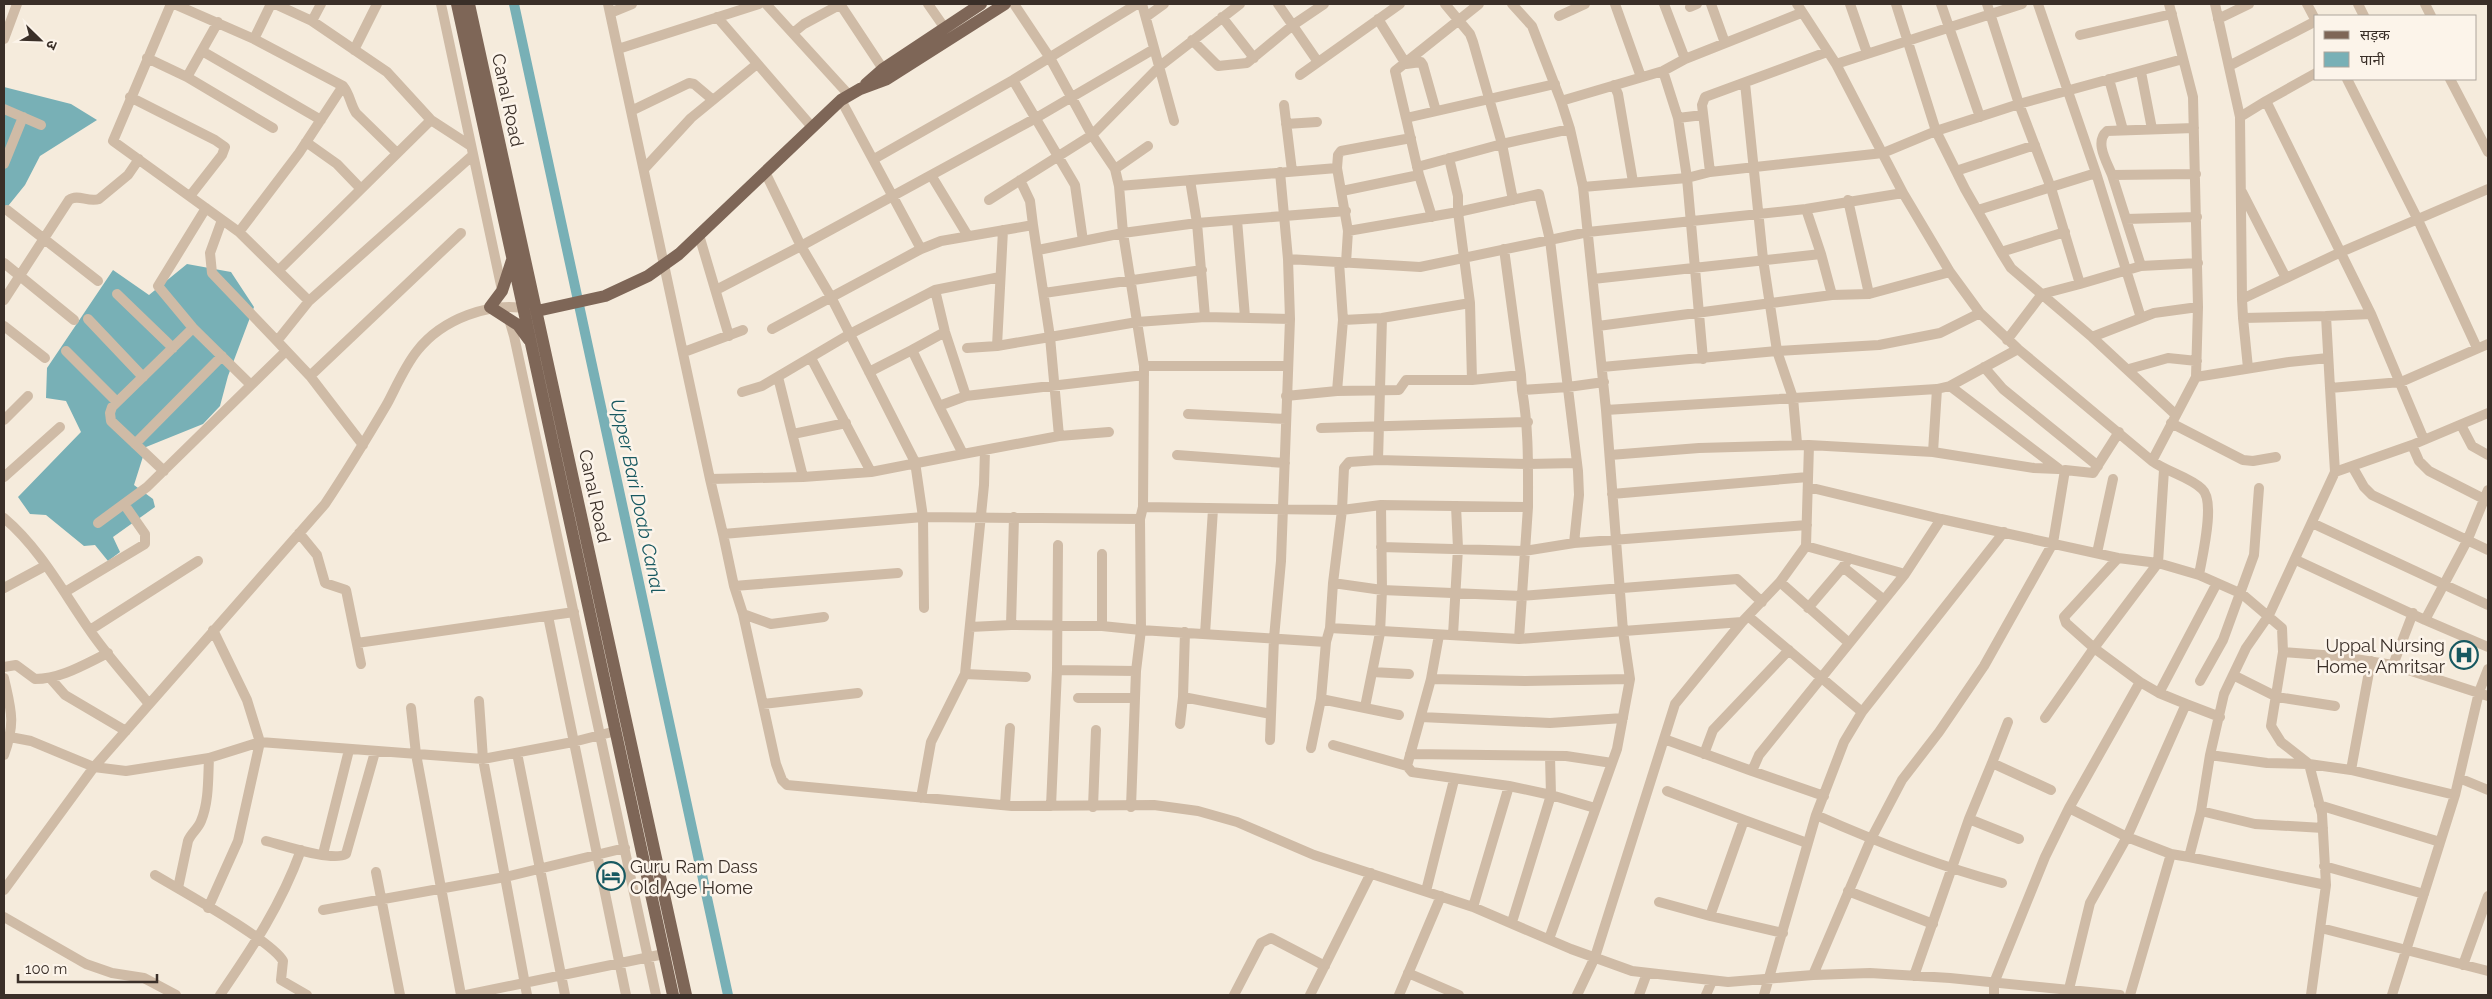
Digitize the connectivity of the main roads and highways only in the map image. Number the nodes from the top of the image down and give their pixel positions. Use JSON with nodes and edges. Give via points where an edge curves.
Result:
{"nodes":[{"id":1,"x":457,"y":4,"type":"edge"},
{"id":2,"x":469,"y":4,"type":"edge"},
{"id":3,"x":981,"y":4,"type":"edge"},
{"id":4,"x":1005,"y":4,"type":"edge"},
{"id":5,"x":850,"y":95,"type":"junction"},
{"id":6,"x":513,"y":257,"type":"junction"},
{"id":7,"x":530,"y":309,"type":"junction"},
{"id":8,"x":532,"y":345,"type":"junction"},
{"id":9,"x":673,"y":995,"type":"edge"},
{"id":10,"x":686,"y":995,"type":"edge"}],
"edges":[{"from":1,"to":6,"type":"main road","name":"Canal Road"},
{"from":2,"to":7,"type":"main road","name":"Canal Road"},
{"from":3,"to":5,"type":"main road","via":[[883,69]]},
{"from":4,"to":5,"type":"main road","via":[[887,79]]},
{"from":5,"to":7,"type":"main road","via":[[699,235],[648,276],[605,296]]},
{"from":6,"to":7,"type":"main road","name":"Canal Road"},
{"from":6,"to":8,"type":"main road","via":[[502,291],[490,307],[518,325]]},
{"from":7,"to":8,"type":"main road","name":"Canal Road"},
{"from":7,"to":10,"type":"main road","name":"Canal Road"},
{"from":8,"to":9,"type":"main road","name":"Canal Road"}]}
